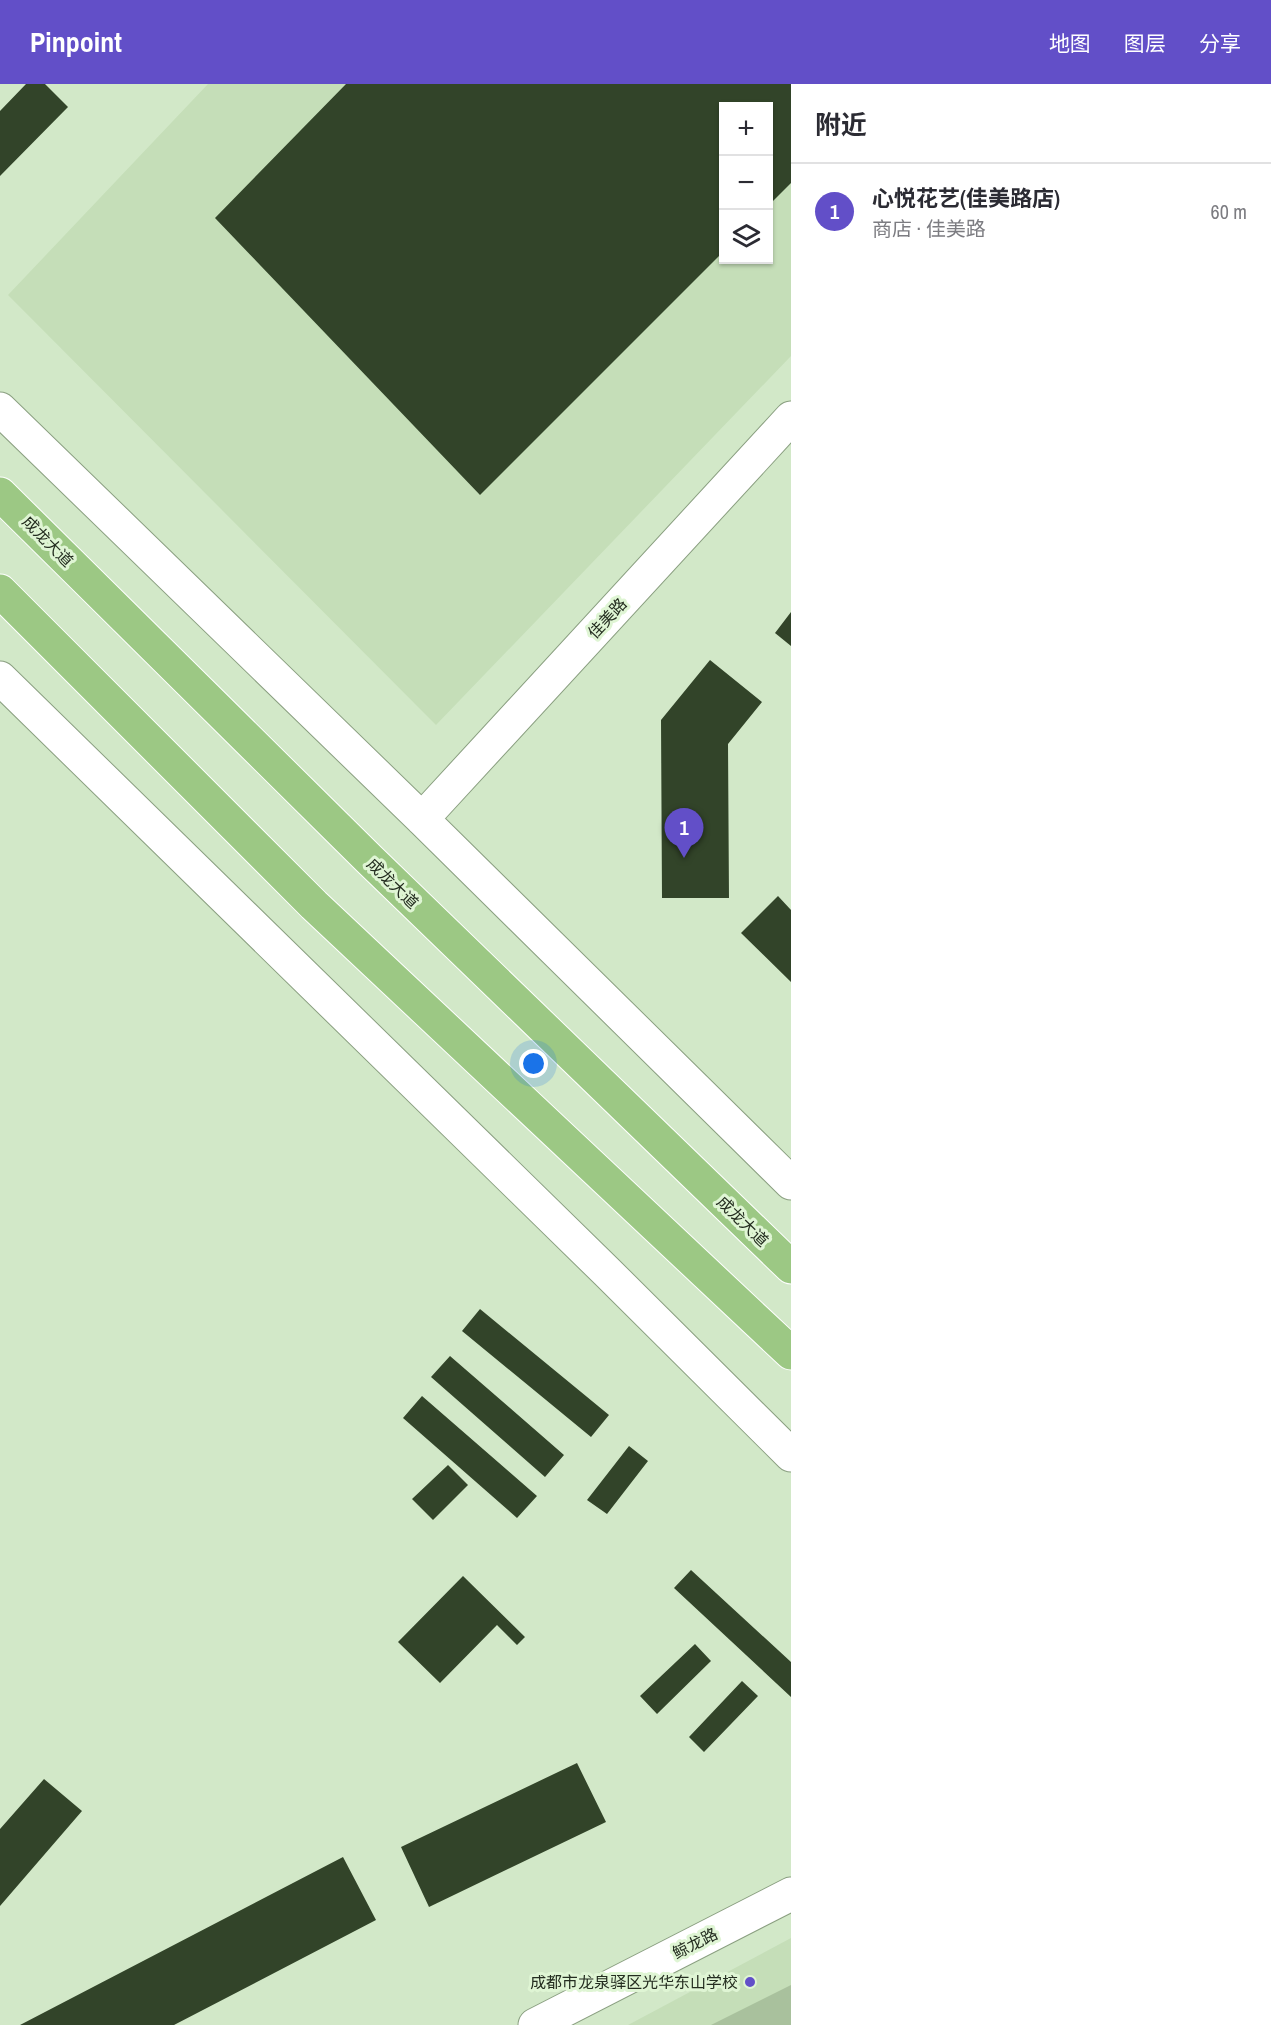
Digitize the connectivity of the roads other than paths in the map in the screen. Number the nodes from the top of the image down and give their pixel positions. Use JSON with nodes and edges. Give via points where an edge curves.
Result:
{"nodes":[{"id":1,"x":0,"y":409,"type":"edge"},
{"id":2,"x":791,"y":418,"type":"edge"},
{"id":3,"x":0,"y":494,"type":"edge"},
{"id":4,"x":0,"y":591,"type":"edge"},
{"id":5,"x":0,"y":678,"type":"edge"},
{"id":6,"x":422,"y":819,"type":"junction"},
{"id":7,"x":791,"y":1183,"type":"edge"},
{"id":8,"x":791,"y":1267,"type":"edge"},
{"id":9,"x":791,"y":1353,"type":"edge"},
{"id":10,"x":791,"y":1455,"type":"edge"},
{"id":11,"x":791,"y":1894,"type":"edge"},
{"id":12,"x":535,"y":2025,"type":"edge"}],
"edges":[{"from":1,"to":6,"type":"street"},
{"from":2,"to":6,"type":"street","name":"佳美路"},
{"from":3,"to":8,"type":"highway","name":"成龙大道"},
{"from":4,"to":9,"type":"highway","via":[[314,905]]},
{"from":5,"to":10,"type":"street"},
{"from":6,"to":7,"type":"street"},
{"from":11,"to":12,"type":"street","name":"鲸龙路"}]}
